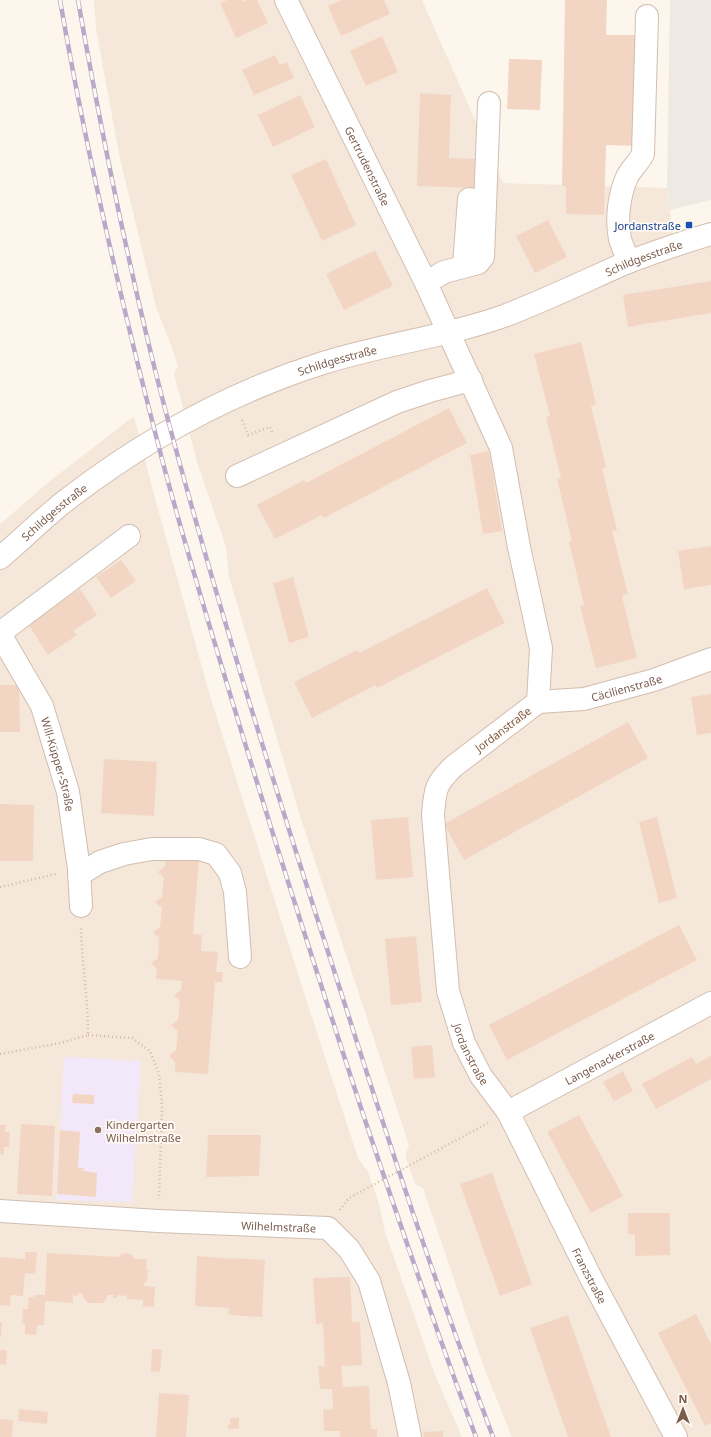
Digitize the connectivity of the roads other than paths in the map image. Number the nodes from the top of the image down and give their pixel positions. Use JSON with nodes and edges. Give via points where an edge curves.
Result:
{"nodes":[{"id":1,"x":286,"y":0,"type":"edge"},
{"id":2,"x":647,"y":16,"type":"dead end"},
{"id":3,"x":489,"y":103,"type":"dead end"},
{"id":4,"x":469,"y":199,"type":"dead end"},
{"id":5,"x":711,"y":234,"type":"edge"},
{"id":6,"x":629,"y":262,"type":"junction"},
{"id":7,"x":464,"y":266,"type":"junction"},
{"id":8,"x":426,"y":283,"type":"junction"},
{"id":9,"x":449,"y":332,"type":"junction"},
{"id":10,"x":471,"y":380,"type":"junction"},
{"id":11,"x":237,"y":476,"type":"dead end"},
{"id":12,"x":129,"y":536,"type":"dead end"},
{"id":13,"x":0,"y":558,"type":"edge"},
{"id":14,"x":0,"y":633,"type":"edge"},
{"id":15,"x":711,"y":659,"type":"edge"},
{"id":16,"x":538,"y":702,"type":"junction"},
{"id":17,"x":79,"y":872,"type":"junction"},
{"id":18,"x":81,"y":906,"type":"road end"},
{"id":19,"x":240,"y":957,"type":"dead end"},
{"id":20,"x":711,"y":1003,"type":"edge"},
{"id":21,"x":508,"y":1112,"type":"junction"},
{"id":22,"x":0,"y":1211,"type":"edge"},
{"id":23,"x":410,"y":1437,"type":"edge"},
{"id":24,"x":676,"y":1437,"type":"edge"}],
"edges":[{"from":1,"to":8,"type":"street","name":"Gertrudenstraße"},
{"from":2,"to":6,"type":"street","via":[[643,154],[628,176],[619,214],[620,239]]},
{"from":3,"to":7,"type":"street","via":[[483,256],[478,263]]},
{"from":4,"to":7,"type":"street"},
{"from":5,"to":6,"type":"street","name":"Schildgesstraße"},
{"from":6,"to":9,"type":"street","name":"Schildgesstraße","via":[[504,316]]},
{"from":7,"to":8,"type":"street","via":[[444,272]]},
{"from":8,"to":9,"type":"street","name":"Gertrudenstraße"},
{"from":9,"to":10,"type":"street","name":"Jordanstraße"},
{"from":9,"to":13,"type":"street","name":"Schildgesstraße","via":[[324,362],[233,397],[135,451],[67,499]]},
{"from":10,"to":11,"type":"street","via":[[397,402]]},
{"from":10,"to":16,"type":"street","name":"Jordanstraße","via":[[501,448],[541,648]]},
{"from":12,"to":14,"type":"street"},
{"from":14,"to":17,"type":"street","name":"Will-Küpper-Straße","via":[[42,706],[68,792]]},
{"from":15,"to":16,"type":"street","name":"Cäcilienstraße","via":[[654,680],[584,699]]},
{"from":16,"to":21,"type":"street","name":"Jordanstraße","via":[[443,777],[435,792],[433,815],[448,991],[464,1043],[481,1076]]},
{"from":17,"to":18,"type":"street","name":"Will-Küpper-Straße"},
{"from":17,"to":19,"type":"street","via":[[124,854],[152,849],[199,849],[216,854],[230,873],[235,892]]},
{"from":20,"to":21,"type":"street","name":"Langenackerstraße"},
{"from":21,"to":24,"type":"street","name":"Franzstraße","via":[[591,1278]]},
{"from":22,"to":23,"type":"street","name":"Wilhelmstraße","via":[[328,1228],[350,1249],[369,1281],[399,1383]]}]}
